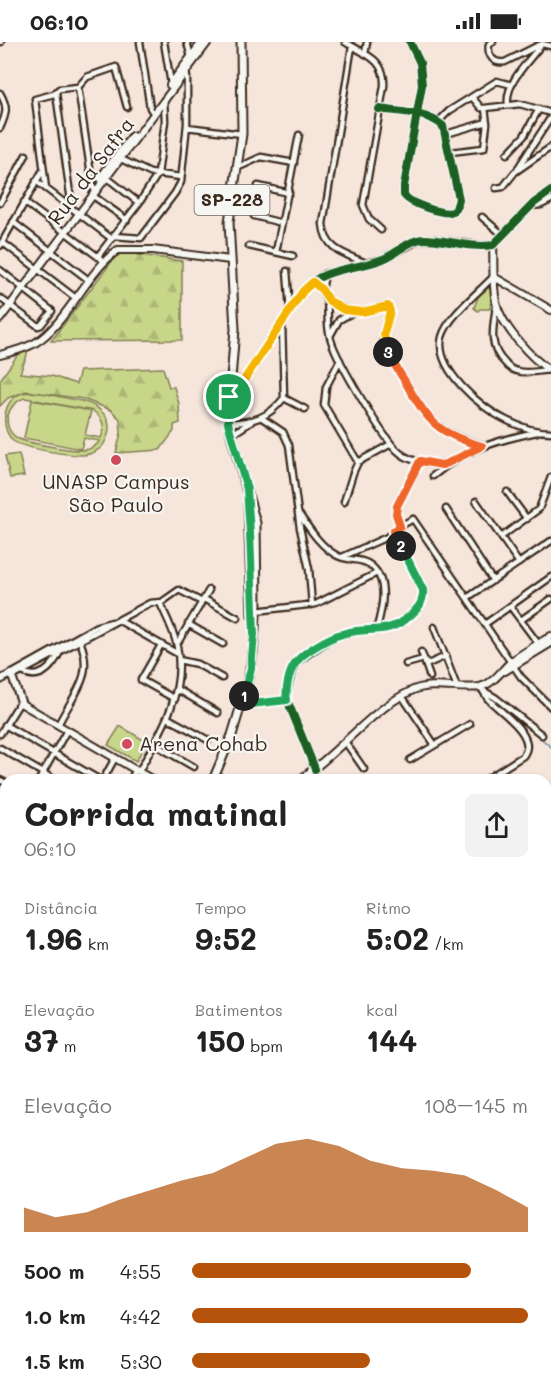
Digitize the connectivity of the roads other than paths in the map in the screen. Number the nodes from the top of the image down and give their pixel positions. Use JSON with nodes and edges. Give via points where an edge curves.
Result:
{"nodes":[{"id":1,"x":140,"y":42,"type":"edge"},
{"id":2,"x":164,"y":42,"type":"edge"},
{"id":3,"x":187,"y":42,"type":"edge"},
{"id":4,"x":202,"y":42,"type":"edge"},
{"id":5,"x":208,"y":42,"type":"edge"},
{"id":6,"x":241,"y":42,"type":"edge"},
{"id":7,"x":345,"y":42,"type":"edge"},
{"id":8,"x":367,"y":42,"type":"edge"},
{"id":9,"x":410,"y":42,"type":"edge"},
{"id":10,"x":493,"y":42,"type":"edge"},
{"id":11,"x":542,"y":44,"type":"junction"},
{"id":12,"x":352,"y":46,"type":"junction"},
{"id":13,"x":551,"y":46,"type":"edge"},
{"id":14,"x":366,"y":54,"type":"junction"},
{"id":15,"x":191,"y":57,"type":"junction"},
{"id":16,"x":186,"y":71,"type":"junction"},
{"id":17,"x":171,"y":84,"type":"junction"},
{"id":18,"x":512,"y":84,"type":"junction"},
{"id":19,"x":78,"y":87,"type":"junction"},
{"id":20,"x":0,"y":93,"type":"edge"},
{"id":21,"x":56,"y":93,"type":"junction"},
{"id":22,"x":472,"y":97,"type":"junction"},
{"id":23,"x":164,"y":100,"type":"junction"},
{"id":24,"x":6,"y":104,"type":"junction"},
{"id":25,"x":508,"y":104,"type":"junction"},
{"id":26,"x":0,"y":107,"type":"edge"},
{"id":27,"x":127,"y":107,"type":"dead end"},
{"id":28,"x":484,"y":108,"type":"junction"},
{"id":29,"x":379,"y":109,"type":"junction"},
{"id":30,"x":539,"y":109,"type":"junction"},
{"id":31,"x":152,"y":112,"type":"junction"},
{"id":32,"x":416,"y":114,"type":"junction"},
{"id":33,"x":551,"y":115,"type":"edge"},
{"id":34,"x":438,"y":122,"type":"junction"},
{"id":35,"x":487,"y":122,"type":"junction"},
{"id":36,"x":187,"y":127,"type":"junction"},
{"id":37,"x":0,"y":128,"type":"edge"},
{"id":38,"x":242,"y":134,"type":"junction"},
{"id":39,"x":446,"y":134,"type":"junction"},
{"id":40,"x":300,"y":135,"type":"dead end"},
{"id":41,"x":551,"y":147,"type":"edge"},
{"id":42,"x":531,"y":149,"type":"junction"},
{"id":43,"x":450,"y":152,"type":"junction"},
{"id":44,"x":507,"y":154,"type":"dead end"},
{"id":45,"x":26,"y":155,"type":"dead end"},
{"id":46,"x":538,"y":156,"type":"junction"},
{"id":47,"x":121,"y":159,"type":"junction"},
{"id":48,"x":294,"y":163,"type":"junction"},
{"id":49,"x":44,"y":168,"type":"junction"},
{"id":50,"x":237,"y":168,"type":"junction"},
{"id":51,"x":515,"y":172,"type":"junction"},
{"id":52,"x":158,"y":174,"type":"junction"},
{"id":53,"x":106,"y":177,"type":"junction"},
{"id":54,"x":182,"y":177,"type":"junction"},
{"id":55,"x":36,"y":181,"type":"junction"},
{"id":56,"x":258,"y":186,"type":"dead end"},
{"id":57,"x":93,"y":188,"type":"junction"},
{"id":58,"x":496,"y":188,"type":"dead end"},
{"id":59,"x":46,"y":189,"type":"junction"},
{"id":60,"x":551,"y":191,"type":"edge"},
{"id":61,"x":289,"y":192,"type":"junction"},
{"id":62,"x":92,"y":195,"type":"junction"},
{"id":63,"x":551,"y":200,"type":"edge"},
{"id":64,"x":24,"y":202,"type":"junction"},
{"id":65,"x":0,"y":203,"type":"edge"},
{"id":66,"x":139,"y":203,"type":"junction"},
{"id":67,"x":531,"y":206,"type":"junction"},
{"id":68,"x":75,"y":211,"type":"junction"},
{"id":69,"x":254,"y":216,"type":"dead end"},
{"id":70,"x":482,"y":217,"type":"dead end"},
{"id":71,"x":127,"y":220,"type":"junction"},
{"id":72,"x":13,"y":222,"type":"junction"},
{"id":73,"x":282,"y":223,"type":"junction"},
{"id":74,"x":381,"y":230,"type":"dead end"},
{"id":75,"x":63,"y":231,"type":"junction"},
{"id":76,"x":503,"y":235,"type":"junction"},
{"id":77,"x":113,"y":238,"type":"junction"},
{"id":78,"x":1,"y":244,"type":"edge"},
{"id":79,"x":493,"y":245,"type":"junction"},
{"id":80,"x":249,"y":246,"type":"dead end"},
{"id":81,"x":50,"y":249,"type":"junction"},
{"id":82,"x":276,"y":252,"type":"junction"},
{"id":83,"x":293,"y":256,"type":"dead end"},
{"id":84,"x":230,"y":260,"type":"junction"},
{"id":85,"x":368,"y":264,"type":"junction"},
{"id":86,"x":36,"y":268,"type":"junction"},
{"id":87,"x":0,"y":270,"type":"edge"},
{"id":88,"x":287,"y":271,"type":"dead end"},
{"id":89,"x":325,"y":274,"type":"junction"},
{"id":90,"x":494,"y":277,"type":"junction"},
{"id":91,"x":86,"y":278,"type":"dead end"},
{"id":92,"x":313,"y":282,"type":"junction"},
{"id":93,"x":22,"y":286,"type":"junction"},
{"id":94,"x":322,"y":290,"type":"junction"},
{"id":95,"x":73,"y":296,"type":"dead end"},
{"id":96,"x":0,"y":298,"type":"edge"},
{"id":97,"x":328,"y":300,"type":"junction"},
{"id":98,"x":9,"y":304,"type":"junction"},
{"id":99,"x":496,"y":304,"type":"junction"},
{"id":100,"x":290,"y":310,"type":"junction"},
{"id":101,"x":551,"y":310,"type":"edge"},
{"id":102,"x":355,"y":311,"type":"junction"},
{"id":103,"x":0,"y":312,"type":"edge"},
{"id":104,"x":0,"y":319,"type":"edge"},
{"id":105,"x":282,"y":323,"type":"junction"},
{"id":106,"x":330,"y":338,"type":"junction"},
{"id":107,"x":0,"y":355,"type":"edge"},
{"id":108,"x":340,"y":360,"type":"junction"},
{"id":109,"x":550,"y":371,"type":"edge"},
{"id":110,"x":229,"y":397,"type":"junction"},
{"id":111,"x":284,"y":398,"type":"junction"},
{"id":112,"x":305,"y":409,"type":"dead end"},
{"id":113,"x":262,"y":418,"type":"junction"},
{"id":114,"x":256,"y":419,"type":"junction"},
{"id":115,"x":228,"y":423,"type":"junction"},
{"id":116,"x":540,"y":432,"type":"junction"},
{"id":117,"x":551,"y":432,"type":"edge"},
{"id":118,"x":230,"y":437,"type":"junction"},
{"id":119,"x":391,"y":444,"type":"junction"},
{"id":120,"x":482,"y":446,"type":"junction"},
{"id":121,"x":420,"y":461,"type":"junction"},
{"id":122,"x":358,"y":462,"type":"junction"},
{"id":123,"x":448,"y":463,"type":"junction"},
{"id":124,"x":434,"y":477,"type":"dead end"},
{"id":125,"x":551,"y":477,"type":"edge"},
{"id":126,"x":507,"y":492,"type":"dead end"},
{"id":127,"x":476,"y":501,"type":"dead end"},
{"id":128,"x":344,"y":502,"type":"dead end"},
{"id":129,"x":446,"y":508,"type":"dead end"},
{"id":130,"x":298,"y":514,"type":"junction"},
{"id":131,"x":526,"y":519,"type":"junction"},
{"id":132,"x":400,"y":526,"type":"junction"},
{"id":133,"x":393,"y":532,"type":"junction"},
{"id":134,"x":501,"y":537,"type":"junction"},
{"id":135,"x":551,"y":541,"type":"edge"},
{"id":136,"x":342,"y":557,"type":"junction"},
{"id":137,"x":519,"y":563,"type":"junction"},
{"id":138,"x":377,"y":573,"type":"junction"},
{"id":139,"x":551,"y":577,"type":"edge"},
{"id":140,"x":493,"y":581,"type":"junction"},
{"id":141,"x":209,"y":590,"type":"dead end"},
{"id":142,"x":467,"y":598,"type":"junction"},
{"id":143,"x":551,"y":599,"type":"edge"},
{"id":144,"x":203,"y":600,"type":"junction"},
{"id":145,"x":160,"y":603,"type":"junction"},
{"id":146,"x":312,"y":605,"type":"junction"},
{"id":147,"x":510,"y":606,"type":"junction"},
{"id":148,"x":254,"y":611,"type":"junction"},
{"id":149,"x":238,"y":618,"type":"dead end"},
{"id":150,"x":521,"y":620,"type":"junction"},
{"id":151,"x":116,"y":621,"type":"junction"},
{"id":152,"x":188,"y":624,"type":"junction"},
{"id":153,"x":485,"y":624,"type":"junction"},
{"id":154,"x":434,"y":627,"type":"dead end"},
{"id":155,"x":376,"y":631,"type":"junction"},
{"id":156,"x":551,"y":636,"type":"edge"},
{"id":157,"x":80,"y":641,"type":"junction"},
{"id":158,"x":551,"y":643,"type":"edge"},
{"id":159,"x":177,"y":644,"type":"junction"},
{"id":160,"x":223,"y":644,"type":"dead end"},
{"id":161,"x":161,"y":645,"type":"junction"},
{"id":162,"x":540,"y":646,"type":"junction"},
{"id":163,"x":60,"y":652,"type":"junction"},
{"id":164,"x":421,"y":652,"type":"dead end"},
{"id":165,"x":446,"y":656,"type":"junction"},
{"id":166,"x":178,"y":657,"type":"junction"},
{"id":167,"x":424,"y":660,"type":"junction"},
{"id":168,"x":406,"y":664,"type":"dead end"},
{"id":169,"x":513,"y":664,"type":"junction"},
{"id":170,"x":22,"y":672,"type":"junction"},
{"id":171,"x":12,"y":676,"type":"junction"},
{"id":172,"x":430,"y":677,"type":"dead end"},
{"id":173,"x":222,"y":678,"type":"dead end"},
{"id":174,"x":0,"y":682,"type":"edge"},
{"id":175,"x":457,"y":687,"type":"junction"},
{"id":176,"x":177,"y":689,"type":"junction"},
{"id":177,"x":482,"y":689,"type":"junction"},
{"id":178,"x":402,"y":696,"type":"junction"},
{"id":179,"x":175,"y":699,"type":"junction"},
{"id":180,"x":287,"y":700,"type":"junction"},
{"id":181,"x":20,"y":702,"type":"junction"},
{"id":182,"x":242,"y":705,"type":"junction"},
{"id":183,"x":551,"y":707,"type":"edge"},
{"id":184,"x":218,"y":713,"type":"dead end"},
{"id":185,"x":168,"y":718,"type":"junction"},
{"id":186,"x":470,"y":724,"type":"dead end"},
{"id":187,"x":5,"y":725,"type":"junction"},
{"id":188,"x":58,"y":725,"type":"junction"},
{"id":189,"x":67,"y":730,"type":"junction"},
{"id":190,"x":0,"y":734,"type":"edge"},
{"id":191,"x":542,"y":735,"type":"dead end"},
{"id":192,"x":208,"y":740,"type":"dead end"},
{"id":193,"x":346,"y":742,"type":"junction"},
{"id":194,"x":154,"y":744,"type":"junction"},
{"id":195,"x":435,"y":745,"type":"junction"},
{"id":196,"x":0,"y":748,"type":"edge"},
{"id":197,"x":53,"y":754,"type":"junction"},
{"id":198,"x":115,"y":758,"type":"junction"},
{"id":199,"x":410,"y":760,"type":"dead end"},
{"id":200,"x":194,"y":767,"type":"dead end"},
{"id":201,"x":315,"y":769,"type":"junction"},
{"id":202,"x":364,"y":769,"type":"dead end"},
{"id":203,"x":137,"y":771,"type":"junction"},
{"id":204,"x":43,"y":773,"type":"joint"},
{"id":205,"x":89,"y":774,"type":"edge"},
{"id":206,"x":104,"y":774,"type":"edge"},
{"id":207,"x":135,"y":774,"type":"edge"},
{"id":208,"x":142,"y":774,"type":"edge"},
{"id":209,"x":216,"y":774,"type":"edge"},
{"id":210,"x":308,"y":774,"type":"edge"},
{"id":211,"x":494,"y":774,"type":"edge"}],
"edges":[{"from":1,"to":31,"type":"street"},
{"from":2,"to":17,"type":"street"},
{"from":3,"to":15,"type":"street"},
{"from":4,"to":15,"type":"street","name":"Rua da Safra"},
{"from":5,"to":16,"type":"street","name":"Rua da Safra"},
{"from":6,"to":38,"type":"main road","number":"SP-228"},
{"from":7,"to":12,"type":"street"},
{"from":8,"to":14,"type":"street"},
{"from":9,"to":32,"type":"street","via":[[422,78]]},
{"from":10,"to":11,"type":"street","via":[[489,44],[489,55],[502,63]]},
{"from":11,"to":13,"type":"street"},
{"from":11,"to":18,"type":"street"},
{"from":12,"to":14,"type":"street"},
{"from":12,"to":85,"type":"street","via":[[322,224],[331,246]]},
{"from":14,"to":29,"type":"street","via":[[384,72]]},
{"from":15,"to":17,"type":"street","name":"Rua da Safra"},
{"from":16,"to":23,"type":"street","name":"Rua da Safra"},
{"from":16,"to":36,"type":"street"},
{"from":17,"to":31,"type":"street","name":"Rua da Safra"},
{"from":18,"to":22,"type":"street","via":[[498,80]]},
{"from":18,"to":25,"type":"street"},
{"from":19,"to":21,"type":"street","via":[[59,89]]},
{"from":19,"to":27,"type":"street","via":[[87,76],[117,68]]},
{"from":19,"to":57,"type":"street"},
{"from":20,"to":24,"type":"street"},
{"from":21,"to":49,"type":"street","via":[[35,99]]},
{"from":21,"to":68,"type":"street"},
{"from":22,"to":28,"type":"street"},
{"from":22,"to":34,"type":"street"},
{"from":23,"to":31,"type":"street","name":"Rua da Safra"},
{"from":23,"to":52,"type":"street"},
{"from":24,"to":26,"type":"street"},
{"from":24,"to":37,"type":"street"},
{"from":25,"to":28,"type":"street"},
{"from":25,"to":30,"type":"street"},
{"from":28,"to":35,"type":"street"},
{"from":29,"to":32,"type":"street"},
{"from":29,"to":74,"type":"street","via":[[363,205],[369,219]]},
{"from":30,"to":33,"type":"street"},
{"from":30,"to":44,"type":"street","via":[[524,136]]},
{"from":31,"to":47,"type":"street","name":"Rua da Safra"},
{"from":31,"to":57,"type":"street","name":"Rua da Safra"},
{"from":32,"to":34,"type":"street"},
{"from":32,"to":43,"type":"street","via":[[405,197],[448,214],[455,211],[459,199]]},
{"from":33,"to":42,"type":"street"},
{"from":34,"to":39,"type":"street"},
{"from":35,"to":39,"type":"street"},
{"from":35,"to":43,"type":"street","via":[[484,148]]},
{"from":36,"to":38,"type":"street"},
{"from":36,"to":54,"type":"street"},
{"from":38,"to":50,"type":"main road","number":"SP-228"},
{"from":39,"to":43,"type":"street"},
{"from":40,"to":48,"type":"street"},
{"from":41,"to":46,"type":"street"},
{"from":42,"to":46,"type":"street"},
{"from":42,"to":51,"type":"street"},
{"from":45,"to":65,"type":"street"},
{"from":46,"to":51,"type":"street"},
{"from":47,"to":52,"type":"street"},
{"from":47,"to":53,"type":"street","name":"Rua da Safra"},
{"from":48,"to":50,"type":"street","via":[[261,157]]},
{"from":48,"to":61,"type":"street"},
{"from":49,"to":55,"type":"street"},
{"from":49,"to":59,"type":"street"},
{"from":50,"to":84,"type":"main road","number":"SP-228","via":[[229,222]]},
{"from":51,"to":58,"type":"street"},
{"from":52,"to":54,"type":"street"},
{"from":52,"to":66,"type":"street"},
{"from":53,"to":62,"type":"street","name":"Rua da Safra"},
{"from":53,"to":66,"type":"street"},
{"from":54,"to":77,"type":"street","via":[[178,190],[142,237]]},
{"from":55,"to":59,"type":"street"},
{"from":55,"to":64,"type":"street"},
{"from":56,"to":61,"type":"street"},
{"from":57,"to":68,"type":"street","name":"Rua da Safra"},
{"from":59,"to":68,"type":"street"},
{"from":60,"to":67,"type":"street"},
{"from":61,"to":73,"type":"street"},
{"from":62,"to":68,"type":"street","name":"Rua da Safra"},
{"from":62,"to":71,"type":"street"},
{"from":63,"to":67,"type":"street"},
{"from":64,"to":72,"type":"street"},
{"from":64,"to":75,"type":"street"},
{"from":66,"to":71,"type":"street"},
{"from":67,"to":76,"type":"street"},
{"from":68,"to":75,"type":"street","name":"Rua da Safra"},
{"from":68,"to":77,"type":"street"},
{"from":69,"to":73,"type":"street"},
{"from":70,"to":76,"type":"street"},
{"from":71,"to":77,"type":"street"},
{"from":72,"to":78,"type":"street"},
{"from":72,"to":81,"type":"street"},
{"from":73,"to":82,"type":"street"},
{"from":75,"to":77,"type":"street","via":[[99,258]]},
{"from":75,"to":81,"type":"street","name":"Rua da Safra"},
{"from":76,"to":79,"type":"street"},
{"from":78,"to":86,"type":"street"},
{"from":79,"to":85,"type":"street","via":[[418,240]]},
{"from":79,"to":90,"type":"street"},
{"from":80,"to":82,"type":"street"},
{"from":81,"to":86,"type":"street","name":"Rua da Safra"},
{"from":81,"to":91,"type":"street"},
{"from":82,"to":83,"type":"street"},
{"from":84,"to":107,"type":"street","via":[[153,250],[118,250],[46,334],[24,348]]},
{"from":84,"to":110,"type":"main road","number":"SP-228","via":[[236,329]]},
{"from":85,"to":89,"type":"street"},
{"from":86,"to":93,"type":"street","name":"Rua da Safra"},
{"from":86,"to":95,"type":"street"},
{"from":87,"to":93,"type":"street"},
{"from":88,"to":100,"type":"street"},
{"from":89,"to":92,"type":"street"},
{"from":89,"to":94,"type":"street"},
{"from":90,"to":99,"type":"street"},
{"from":90,"to":101,"type":"street"},
{"from":90,"to":116,"type":"street","via":[[447,326],[441,343],[444,359],[458,382],[476,398],[505,420]]},
{"from":92,"to":94,"type":"street"},
{"from":92,"to":100,"type":"street"},
{"from":93,"to":98,"type":"street","name":"Rua da Safra"},
{"from":93,"to":98,"type":"street","via":[[51,312],[39,326]]},
{"from":94,"to":97,"type":"street"},
{"from":96,"to":98,"type":"street"},
{"from":97,"to":102,"type":"street","via":[[344,310]]},
{"from":97,"to":106,"type":"street"},
{"from":98,"to":103,"type":"street","name":"Rua da Safra"},
{"from":98,"to":104,"type":"street","name":"Rua da Safra"},
{"from":99,"to":109,"type":"street","via":[[515,337]]},
{"from":99,"to":109,"type":"street","via":[[492,339],[498,356],[518,372]]},
{"from":100,"to":105,"type":"street"},
{"from":102,"to":106,"type":"street","via":[[339,320]]},
{"from":102,"to":120,"type":"street","via":[[389,307],[384,341],[421,409],[444,431]]},
{"from":105,"to":110,"type":"street"},
{"from":105,"to":111,"type":"street"},
{"from":106,"to":108,"type":"street"},
{"from":108,"to":119,"type":"street"},
{"from":108,"to":122,"type":"street","via":[[324,393],[324,405]]},
{"from":110,"to":115,"type":"main road","number":"SP-228"},
{"from":111,"to":112,"type":"street"},
{"from":111,"to":113,"type":"street"},
{"from":113,"to":114,"type":"street"},
{"from":113,"to":130,"type":"street","via":[[280,429],[287,440]]},
{"from":114,"to":115,"type":"street"},
{"from":114,"to":118,"type":"street"},
{"from":115,"to":118,"type":"main road","number":"SP-228"},
{"from":116,"to":117,"type":"street"},
{"from":116,"to":120,"type":"street"},
{"from":118,"to":148,"type":"main road","number":"SP-228","via":[[247,489]]},
{"from":119,"to":121,"type":"street","via":[[403,455]]},
{"from":119,"to":122,"type":"street"},
{"from":120,"to":123,"type":"street"},
{"from":121,"to":123,"type":"street"},
{"from":121,"to":132,"type":"street","via":[[397,506]]},
{"from":122,"to":128,"type":"street"},
{"from":123,"to":124,"type":"street"},
{"from":125,"to":131,"type":"street","via":[[539,509]]},
{"from":126,"to":131,"type":"street"},
{"from":127,"to":134,"type":"street"},
{"from":129,"to":140,"type":"street"},
{"from":130,"to":136,"type":"street","via":[[322,543]]},
{"from":130,"to":146,"type":"street"},
{"from":131,"to":134,"type":"street"},
{"from":132,"to":133,"type":"street"},
{"from":132,"to":142,"type":"street","via":[[413,519]]},
{"from":133,"to":136,"type":"street"},
{"from":133,"to":155,"type":"street","via":[[420,583],[423,598],[418,609],[402,623]]},
{"from":134,"to":137,"type":"street"},
{"from":135,"to":137,"type":"street"},
{"from":136,"to":138,"type":"street","via":[[367,563]]},
{"from":137,"to":140,"type":"street"},
{"from":138,"to":146,"type":"street"},
{"from":138,"to":155,"type":"street","via":[[383,593]]},
{"from":139,"to":147,"type":"street"},
{"from":140,"to":142,"type":"street"},
{"from":141,"to":144,"type":"street"},
{"from":142,"to":153,"type":"street"},
{"from":143,"to":150,"type":"street"},
{"from":144,"to":145,"type":"street","via":[[180,590]]},
{"from":144,"to":149,"type":"street"},
{"from":144,"to":152,"type":"street"},
{"from":145,"to":151,"type":"street","via":[[150,603]]},
{"from":145,"to":159,"type":"street"},
{"from":146,"to":148,"type":"street"},
{"from":147,"to":150,"type":"street"},
{"from":147,"to":153,"type":"street"},
{"from":148,"to":182,"type":"main road","number":"SP-228","via":[[251,668]]},
{"from":150,"to":162,"type":"street"},
{"from":151,"to":157,"type":"street"},
{"from":151,"to":161,"type":"street"},
{"from":151,"to":171,"type":"street","via":[[97,626]]},
{"from":152,"to":159,"type":"street"},
{"from":152,"to":160,"type":"street"},
{"from":153,"to":169,"type":"street"},
{"from":154,"to":165,"type":"street"},
{"from":155,"to":180,"type":"street","via":[[334,637],[298,660]]},
{"from":156,"to":162,"type":"street"},
{"from":157,"to":163,"type":"street"},
{"from":157,"to":188,"type":"street","via":[[86,672]]},
{"from":158,"to":162,"type":"street"},
{"from":159,"to":166,"type":"street"},
{"from":161,"to":166,"type":"street"},
{"from":161,"to":179,"type":"street","via":[[141,680]]},
{"from":162,"to":169,"type":"street"},
{"from":163,"to":170,"type":"street"},
{"from":163,"to":170,"type":"street","via":[[50,668],[36,676]]},
{"from":164,"to":167,"type":"street"},
{"from":165,"to":167,"type":"street","via":[[428,664]]},
{"from":165,"to":175,"type":"street"},
{"from":166,"to":173,"type":"street"},
{"from":166,"to":176,"type":"street"},
{"from":167,"to":168,"type":"street"},
{"from":167,"to":172,"type":"street"},
{"from":169,"to":177,"type":"street"},
{"from":169,"to":183,"type":"street"},
{"from":170,"to":171,"type":"street"},
{"from":171,"to":174,"type":"street"},
{"from":171,"to":181,"type":"street"},
{"from":175,"to":177,"type":"street"},
{"from":175,"to":178,"type":"street","via":[[424,687]]},
{"from":176,"to":179,"type":"street"},
{"from":176,"to":184,"type":"street"},
{"from":177,"to":191,"type":"street"},
{"from":177,"to":211,"type":"street","via":[[520,729],[526,744],[523,756]]},
{"from":178,"to":193,"type":"street"},
{"from":178,"to":195,"type":"street"},
{"from":179,"to":185,"type":"street"},
{"from":180,"to":182,"type":"street"},
{"from":180,"to":201,"type":"street"},
{"from":181,"to":187,"type":"street"},
{"from":181,"to":188,"type":"street"},
{"from":182,"to":209,"type":"main road","number":"SP-228"},
{"from":185,"to":192,"type":"street"},
{"from":185,"to":194,"type":"street"},
{"from":186,"to":195,"type":"street"},
{"from":187,"to":190,"type":"street"},
{"from":187,"to":197,"type":"street"},
{"from":188,"to":189,"type":"street"},
{"from":189,"to":197,"type":"street"},
{"from":189,"to":198,"type":"street"},
{"from":193,"to":201,"type":"street"},
{"from":193,"to":202,"type":"street"},
{"from":194,"to":200,"type":"street"},
{"from":194,"to":203,"type":"street"},
{"from":195,"to":199,"type":"street"},
{"from":196,"to":204,"type":"street"},
{"from":197,"to":204,"type":"street"},
{"from":197,"to":205,"type":"street"},
{"from":198,"to":203,"type":"street"},
{"from":198,"to":206,"type":"street"},
{"from":201,"to":210,"type":"street"},
{"from":203,"to":207,"type":"street"},
{"from":203,"to":208,"type":"street"}]}
